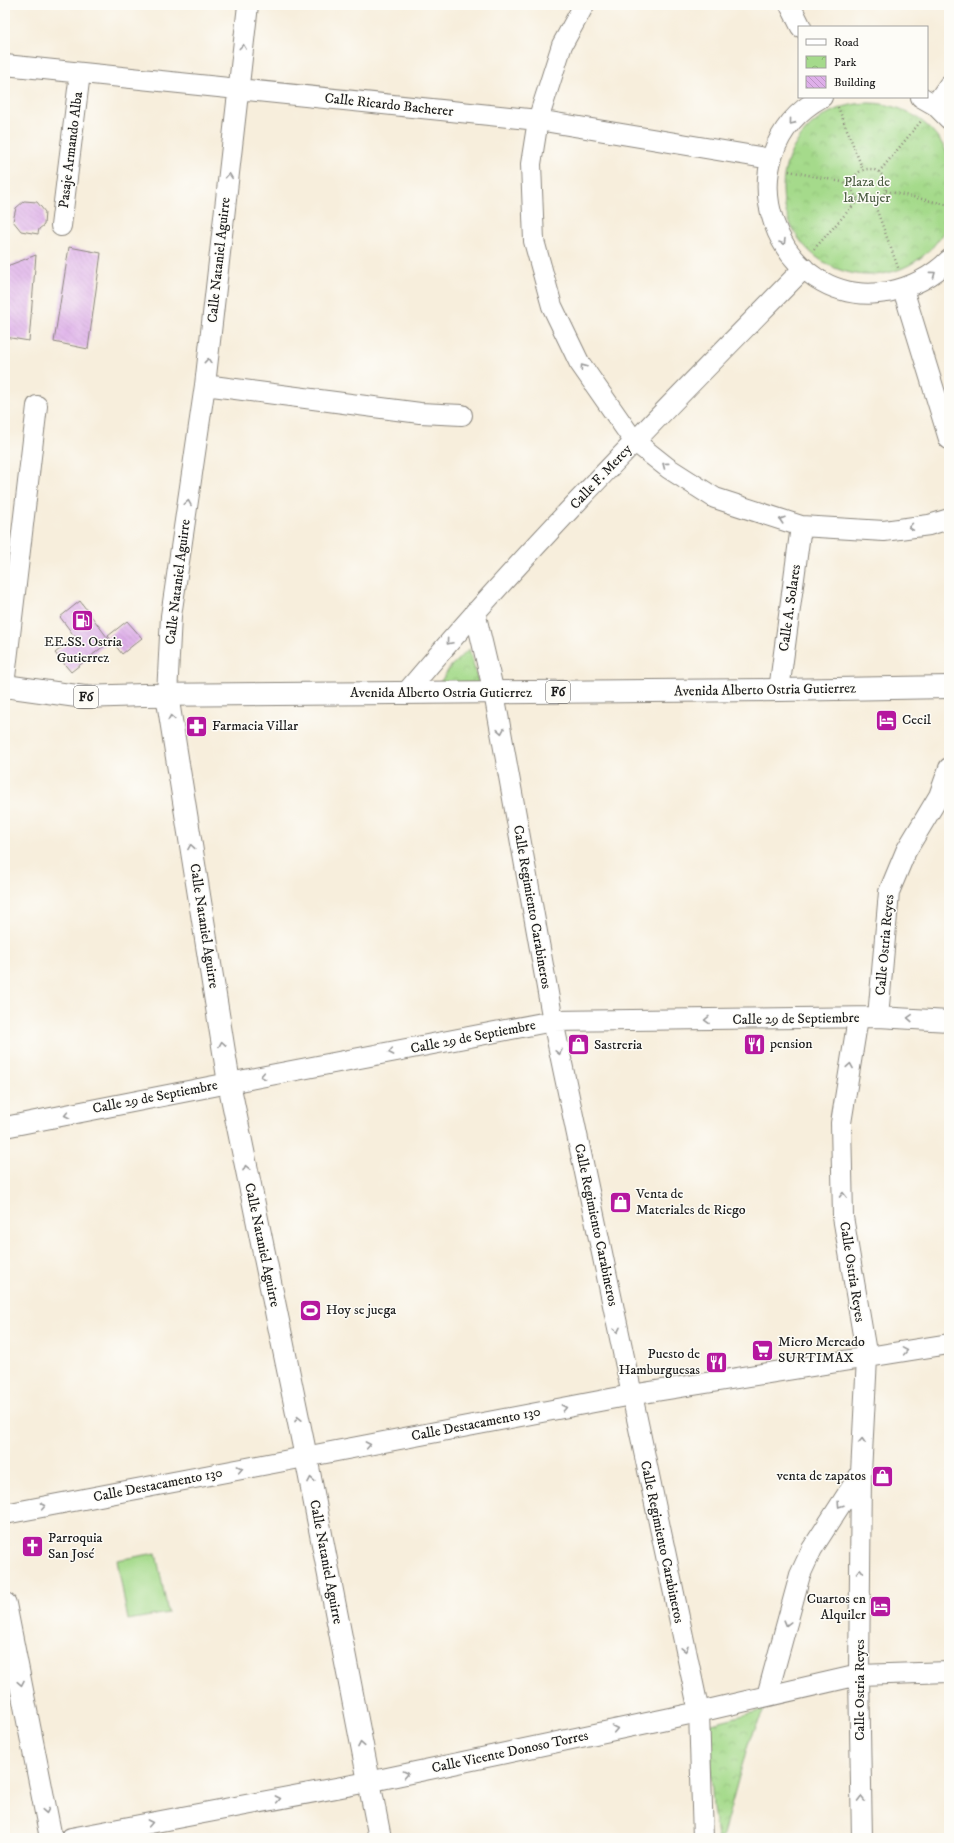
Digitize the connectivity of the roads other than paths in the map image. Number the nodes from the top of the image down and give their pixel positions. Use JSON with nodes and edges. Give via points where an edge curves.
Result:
{"nodes":[{"id":1,"x":248,"y":5,"type":"edge"},
{"id":2,"x":584,"y":5,"type":"edge"},
{"id":3,"x":790,"y":5,"type":"edge"},
{"id":4,"x":800,"y":26,"type":"edge"},
{"id":5,"x":5,"y":64,"type":"edge"},
{"id":6,"x":80,"y":74,"type":"junction"},
{"id":7,"x":949,"y":86,"type":"edge"},
{"id":8,"x":238,"y":90,"type":"junction"},
{"id":9,"x":829,"y":100,"type":"edge"},
{"id":10,"x":928,"y":101,"type":"edge"},
{"id":11,"x":949,"y":119,"type":"edge"},
{"id":12,"x":538,"y":120,"type":"junction"},
{"id":13,"x":771,"y":159,"type":"junction"},
{"id":14,"x":61,"y":226,"type":"dead end"},
{"id":15,"x":949,"y":260,"type":"edge"},
{"id":16,"x":800,"y":264,"type":"junction"},
{"id":17,"x":903,"y":289,"type":"junction"},
{"id":18,"x":206,"y":385,"type":"junction"},
{"id":19,"x":37,"y":406,"type":"dead end"},
{"id":20,"x":462,"y":415,"type":"dead end"},
{"id":21,"x":949,"y":439,"type":"edge"},
{"id":22,"x":634,"y":441,"type":"junction"},
{"id":23,"x":949,"y":519,"type":"edge"},
{"id":24,"x":801,"y":526,"type":"junction"},
{"id":25,"x":475,"y":612,"type":"junction"},
{"id":26,"x":5,"y":677,"type":"edge"},
{"id":27,"x":5,"y":686,"type":"edge"},
{"id":28,"x":949,"y":687,"type":"edge"},
{"id":29,"x":779,"y":690,"type":"junction"},
{"id":30,"x":494,"y":693,"type":"junction"},
{"id":31,"x":405,"y":694,"type":"junction"},
{"id":32,"x":167,"y":695,"type":"junction"},
{"id":33,"x":949,"y":768,"type":"edge"},
{"id":34,"x":878,"y":1017,"type":"junction"},
{"id":35,"x":858,"y":1018,"type":"junction"},
{"id":36,"x":949,"y":1021,"type":"edge"},
{"id":37,"x":553,"y":1022,"type":"junction"},
{"id":38,"x":228,"y":1083,"type":"junction"},
{"id":39,"x":5,"y":1127,"type":"edge"},
{"id":40,"x":949,"y":1344,"type":"edge"},
{"id":41,"x":867,"y":1358,"type":"junction"},
{"id":42,"x":631,"y":1395,"type":"junction"},
{"id":43,"x":306,"y":1457,"type":"junction"},
{"id":44,"x":861,"y":1473,"type":"junction"},
{"id":45,"x":5,"y":1514,"type":"edge"},
{"id":46,"x":5,"y":1604,"type":"edge"},
{"id":47,"x":949,"y":1672,"type":"edge"},
{"id":48,"x":859,"y":1675,"type":"junction"},
{"id":49,"x":767,"y":1696,"type":"junction"},
{"id":50,"x":699,"y":1712,"type":"junction"},
{"id":51,"x":368,"y":1782,"type":"junction"},
{"id":52,"x":51,"y":1838,"type":"edge"},
{"id":53,"x":71,"y":1838,"type":"edge"},
{"id":54,"x":380,"y":1838,"type":"edge"},
{"id":55,"x":703,"y":1838,"type":"edge"},
{"id":56,"x":862,"y":1838,"type":"edge"}],
"edges":[{"from":8,"to":1,"type":"street","name":"Calle Nataniel Aguirre","one_way":true},
{"from":2,"to":12,"type":"street","via":[[562,45]]},
{"from":3,"to":4,"type":"street"},
{"from":5,"to":6,"type":"street","name":"Calle Ricardo Bacherer"},
{"from":6,"to":8,"type":"street","name":"Calle Ricardo Bacherer"},
{"from":6,"to":14,"type":"street","name":"Pasaje Armando Alba"},
{"from":7,"to":10,"type":"street"},
{"from":8,"to":12,"type":"street","name":"Calle Ricardo Bacherer"},
{"from":18,"to":8,"type":"street","name":"Calle Nataniel Aguirre","one_way":true},
{"from":9,"to":13,"type":"street","one_way":true,"via":[[811,103],[794,119],[780,138]]},
{"from":10,"to":11,"type":"street"},
{"from":12,"to":13,"type":"street","name":"Calle Ricardo Bacherer"},
{"from":22,"to":12,"type":"street","one_way":true,"via":[[579,362],[552,306],[534,241],[531,164]]},
{"from":13,"to":16,"type":"street","one_way":true,"via":[[767,180],[773,222],[782,242]]},
{"from":17,"to":15,"type":"street","one_way":true,"via":[[924,280]]},
{"from":16,"to":17,"type":"street","via":[[826,283],[851,291],[878,293]]},
{"from":16,"to":22,"type":"street","name":"Calle F. Mercy"},
{"from":17,"to":21,"type":"street"},
{"from":18,"to":20,"type":"street","via":[[420,413]]},
{"from":32,"to":18,"type":"street","name":"Calle Nataniel Aguirre","one_way":true,"via":[[170,616]]},
{"from":19,"to":26,"type":"street"},
{"from":24,"to":22,"type":"street","one_way":true,"via":[[714,498],[668,468]]},
{"from":22,"to":25,"type":"street","name":"Calle F. Mercy"},
{"from":23,"to":24,"type":"street","one_way":true,"via":[[884,531]]},
{"from":24,"to":29,"type":"street","name":"Calle A. Solares"},
{"from":25,"to":30,"type":"street","name":"Calle Regimiento Carabineros"},
{"from":25,"to":31,"type":"street","name":"Calle F. Mercy","one_way":true},
{"from":27,"to":32,"type":"main road","name":"Avenida Alberto Ostria Gutierrez","number":"F6","via":[[84,697]]},
{"from":28,"to":29,"type":"main road","name":"Avenida Alberto Ostria Gutierrez","number":"F6"},
{"from":29,"to":30,"type":"main road","name":"Avenida Alberto Ostria Gutierrez","number":"F6"},
{"from":30,"to":31,"type":"main road","name":"Avenida Alberto Ostria Gutierrez","number":"F6"},
{"from":30,"to":37,"type":"street","name":"Calle Regimiento Carabineros","one_way":true},
{"from":31,"to":32,"type":"main road","name":"Avenida Alberto Ostria Gutierrez","number":"F6"},
{"from":38,"to":32,"type":"main road","name":"Calle Nataniel Aguirre","one_way":true},
{"from":33,"to":34,"type":"street","name":"Calle Ostria Reyes","via":[[939,796],[906,851],[889,892]]},
{"from":34,"to":35,"type":"street","name":"Calle 29 de Septiembre"},
{"from":36,"to":34,"type":"street","name":"Calle 29 de Septiembre","one_way":true},
{"from":35,"to":37,"type":"street","name":"Calle 29 de Septiembre","one_way":true},
{"from":41,"to":35,"type":"street","name":"Calle Ostria Reyes","one_way":true,"via":[[843,1217],[841,1124]]},
{"from":37,"to":38,"type":"street","name":"Calle 29 de Septiembre","one_way":true},
{"from":37,"to":42,"type":"street","name":"Calle Regimiento Carabineros","one_way":true},
{"from":38,"to":39,"type":"street","name":"Calle 29 de Septiembre","one_way":true},
{"from":43,"to":38,"type":"main road","name":"Calle Nataniel Aguirre","one_way":true},
{"from":41,"to":40,"type":"street","name":"Calle Destacamento 130","one_way":true},
{"from":41,"to":42,"type":"street","name":"Calle Destacamento 130"},
{"from":44,"to":41,"type":"street","name":"Calle Ostria Reyes","one_way":true},
{"from":43,"to":42,"type":"street","name":"Calle Destacamento 130","one_way":true},
{"from":42,"to":50,"type":"street","name":"Calle Regimiento Carabineros","one_way":true},
{"from":45,"to":43,"type":"street","name":"Calle Destacamento 130","one_way":true},
{"from":51,"to":43,"type":"main road","name":"Calle Nataniel Aguirre","one_way":true},
{"from":48,"to":44,"type":"street","name":"Calle Ostria Reyes","one_way":true},
{"from":44,"to":49,"type":"street","one_way":true,"via":[[812,1549],[800,1576]]},
{"from":46,"to":52,"type":"main road","one_way":true},
{"from":47,"to":48,"type":"street","name":"Calle Vicente Donoso Torres"},
{"from":48,"to":49,"type":"street","name":"Calle Vicente Donoso Torres"},
{"from":56,"to":48,"type":"street","name":"Calle Ostria Reyes","one_way":true},
{"from":49,"to":50,"type":"street","name":"Calle Vicente Donoso Torres"},
{"from":51,"to":50,"type":"street","name":"Calle Vicente Donoso Torres","one_way":true},
{"from":50,"to":55,"type":"street","name":"Calle Regimiento Carabineros"},
{"from":53,"to":51,"type":"street","name":"Calle Vicente Donoso Torres","one_way":true},
{"from":51,"to":54,"type":"main road","name":"Calle Nataniel Aguirre"}]}
